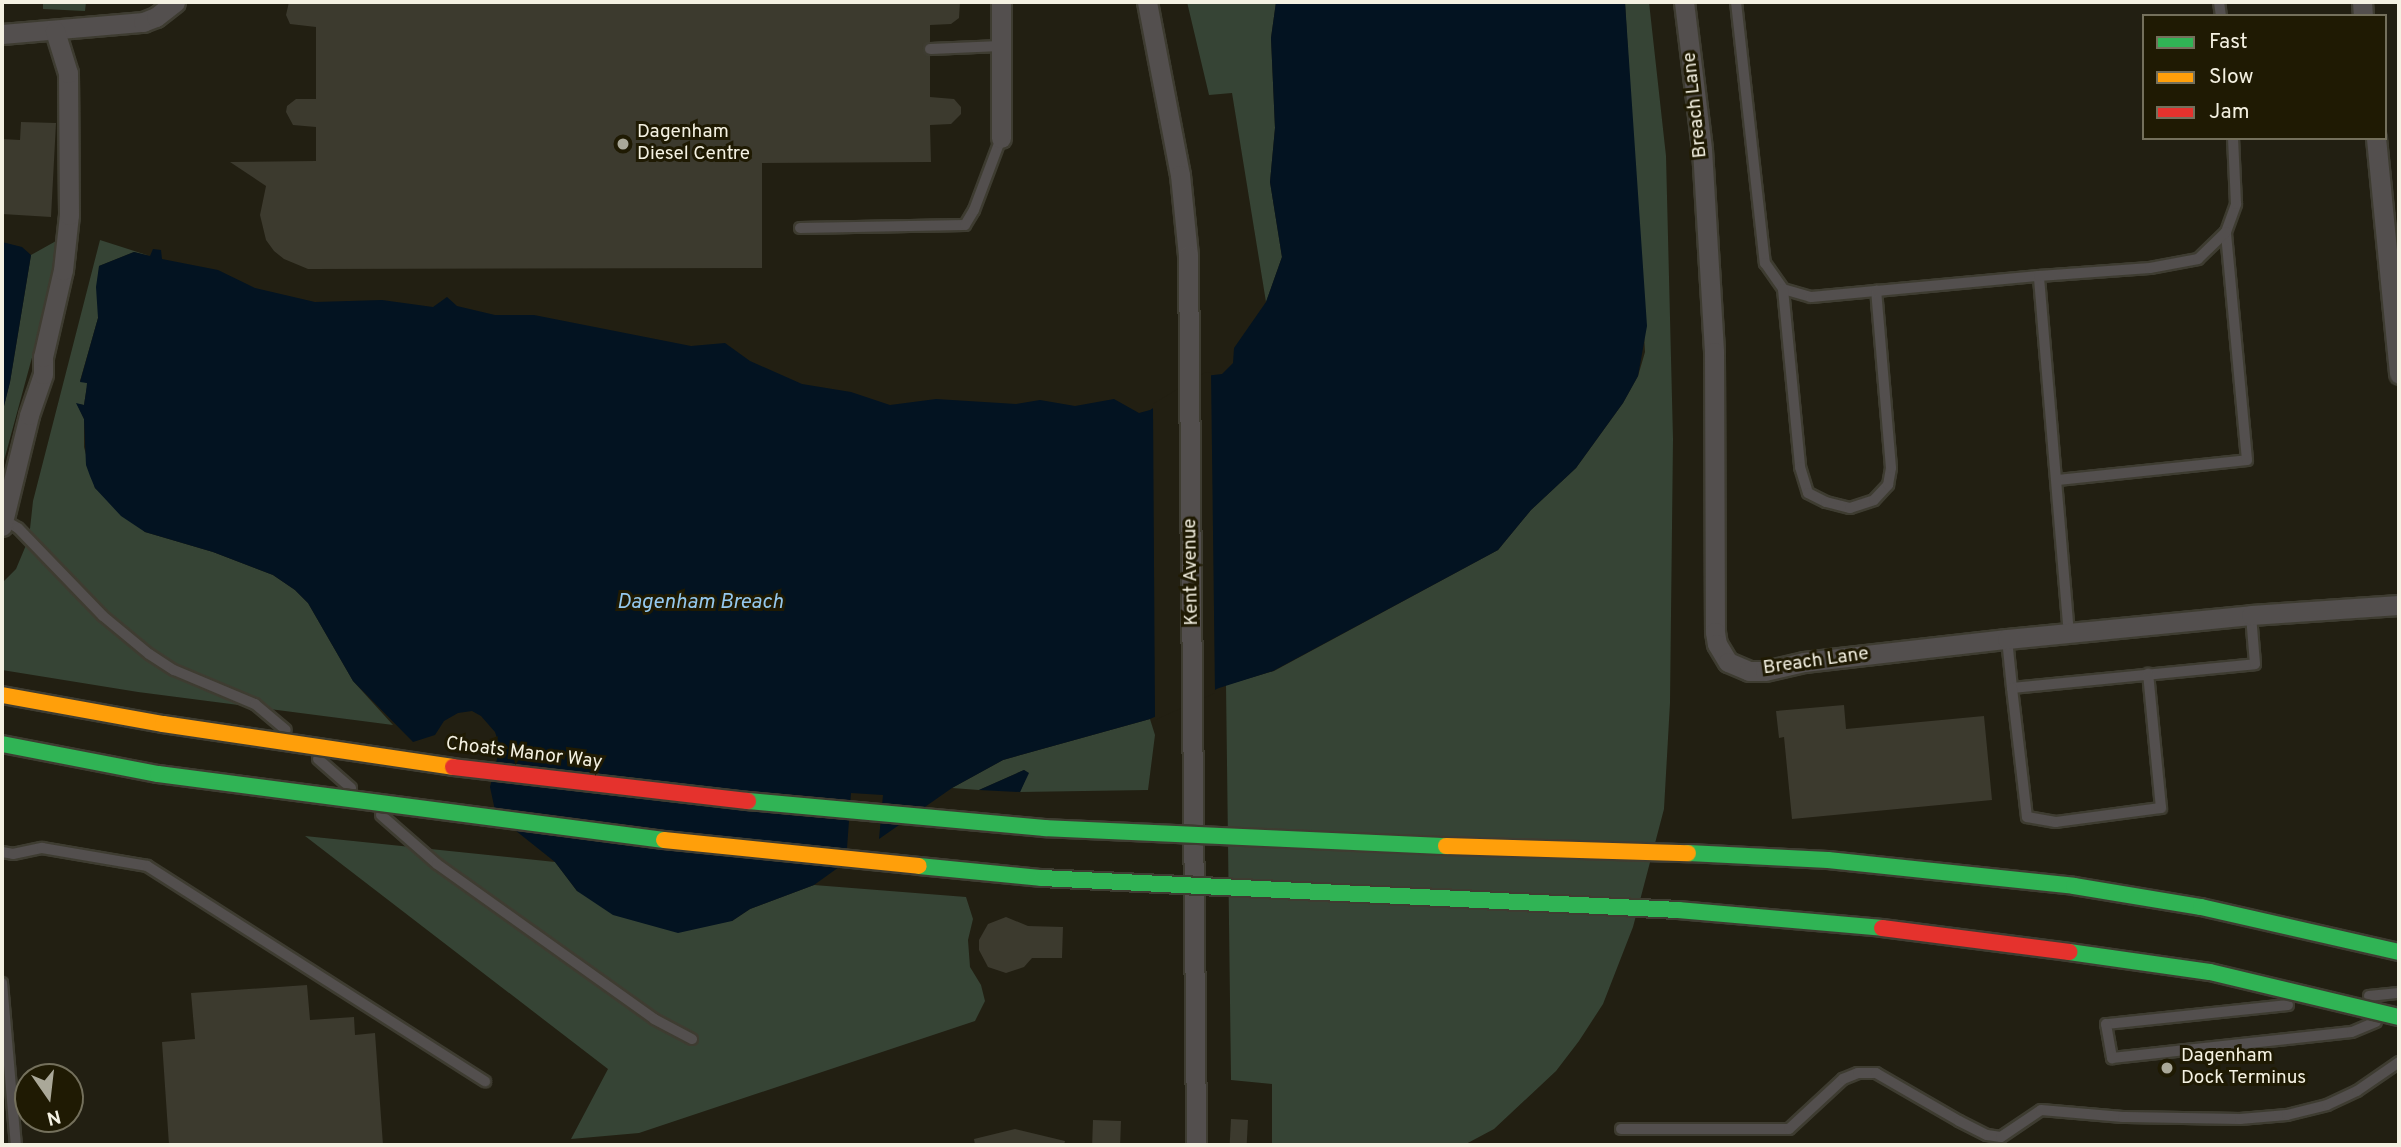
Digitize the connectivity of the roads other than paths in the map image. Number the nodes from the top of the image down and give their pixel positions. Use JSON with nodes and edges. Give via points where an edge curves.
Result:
{"nodes":[{"id":1,"x":174,"y":2,"type":"edge"},
{"id":2,"x":1001,"y":2,"type":"edge"},
{"id":3,"x":1147,"y":2,"type":"edge"},
{"id":4,"x":1684,"y":2,"type":"edge"},
{"id":5,"x":1736,"y":2,"type":"edge"},
{"id":6,"x":55,"y":31,"type":"junction"},
{"id":7,"x":2,"y":34,"type":"edge"},
{"id":8,"x":1001,"y":46,"type":"junction"},
{"id":9,"x":930,"y":49,"type":"dead end"},
{"id":10,"x":1001,"y":138,"type":"joint"},
{"id":11,"x":2233,"y":140,"type":"edge"},
{"id":12,"x":2376,"y":140,"type":"edge"},
{"id":13,"x":800,"y":228,"type":"dead end"},
{"id":14,"x":2226,"y":232,"type":"junction"},
{"id":15,"x":2039,"y":276,"type":"junction"},
{"id":16,"x":1783,"y":289,"type":"junction"},
{"id":17,"x":1876,"y":291,"type":"junction"},
{"id":18,"x":2399,"y":374,"type":"edge"},
{"id":19,"x":2058,"y":480,"type":"junction"},
{"id":20,"x":3,"y":523,"type":"edge"},
{"id":21,"x":2399,"y":605,"type":"edge"},
{"id":22,"x":2251,"y":615,"type":"junction"},
{"id":23,"x":2069,"y":635,"type":"junction"},
{"id":24,"x":2007,"y":639,"type":"junction"},
{"id":25,"x":2148,"y":674,"type":"junction"},
{"id":26,"x":2012,"y":688,"type":"junction"},
{"id":27,"x":2,"y":695,"type":"edge"},
{"id":28,"x":2,"y":744,"type":"edge"},
{"id":29,"x":2,"y":852,"type":"edge"},
{"id":30,"x":2399,"y":952,"type":"edge"},
{"id":31,"x":2,"y":983,"type":"edge"},
{"id":32,"x":2399,"y":993,"type":"edge"},
{"id":33,"x":2399,"y":1014,"type":"edge"},
{"id":34,"x":692,"y":1039,"type":"dead end"},
{"id":35,"x":2399,"y":1062,"type":"edge"},
{"id":36,"x":485,"y":1081,"type":"dead end"},
{"id":37,"x":1621,"y":1129,"type":"dead end"},
{"id":38,"x":16,"y":1145,"type":"edge"},
{"id":39,"x":1196,"y":1145,"type":"edge"}],
"edges":[{"from":1,"to":6,"type":"street","via":[[143,22]]},
{"from":2,"to":8,"type":"street"},
{"from":3,"to":39,"type":"street","name":"Kent Avenue","via":[[1180,175],[1188,255]]},
{"from":4,"to":24,"type":"street","name":"Breach Lane","via":[[1702,149],[1714,352],[1715,632],[1722,653],[1738,667],[1765,671],[1804,662]]},
{"from":5,"to":16,"type":"lane","via":[[1765,263]]},
{"from":6,"to":7,"type":"street"},
{"from":6,"to":20,"type":"street","via":[[68,74],[69,215],[43,374]]},
{"from":8,"to":9,"type":"lane"},
{"from":8,"to":10,"type":"street"},
{"from":10,"to":13,"type":"lane","via":[[965,225]]},
{"from":11,"to":14,"type":"lane","via":[[2236,204]]},
{"from":12,"to":18,"type":"street"},
{"from":14,"to":15,"type":"lane","via":[[2199,258],[2150,268]]},
{"from":14,"to":19,"type":"lane","via":[[2247,460]]},
{"from":15,"to":17,"type":"lane"},
{"from":15,"to":19,"type":"lane"},
{"from":16,"to":17,"type":"lane","via":[[1811,297]]},
{"from":16,"to":17,"type":"lane","via":[[1800,467],[1808,493],[1850,508],[1874,500],[1888,485],[1891,468]]},
{"from":19,"to":23,"type":"lane"},
{"from":20,"to":34,"type":"lane","via":[[18,528],[103,616],[149,654],[174,670],[255,704],[437,864],[654,1019]]},
{"from":21,"to":22,"type":"street","name":"Breach Lane"},
{"from":22,"to":23,"type":"street","name":"Breach Lane"},
{"from":22,"to":25,"type":"lane","via":[[2255,664]]},
{"from":23,"to":24,"type":"street","name":"Breach Lane"},
{"from":24,"to":26,"type":"lane"},
{"from":25,"to":26,"type":"lane"},
{"from":25,"to":26,"type":"lane","via":[[2161,808],[2056,822],[2026,817]]},
{"from":27,"to":30,"type":"highway","name":"Choats Manor Way","bridge":true,"via":[[438,765],[714,798],[1045,828],[1828,860],[1948,871],[2201,907]]},
{"from":28,"to":33,"type":"highway","bridge":true,"via":[[158,774],[710,846],[1042,878],[1678,910],[1945,934],[2210,972]]},
{"from":29,"to":36,"type":"lane","via":[[42,848],[147,866]]},
{"from":31,"to":38,"type":"lane"},
{"from":32,"to":33,"type":"lane","via":[[2106,1024],[2112,1058],[2353,1032]]},
{"from":35,"to":37,"type":"lane","via":[[2357,1091],[2327,1105],[2287,1115],[2123,1117],[2041,1110],[2001,1137],[1959,1121],[1876,1073],[1858,1073],[1843,1079],[1789,1129]]}]}
